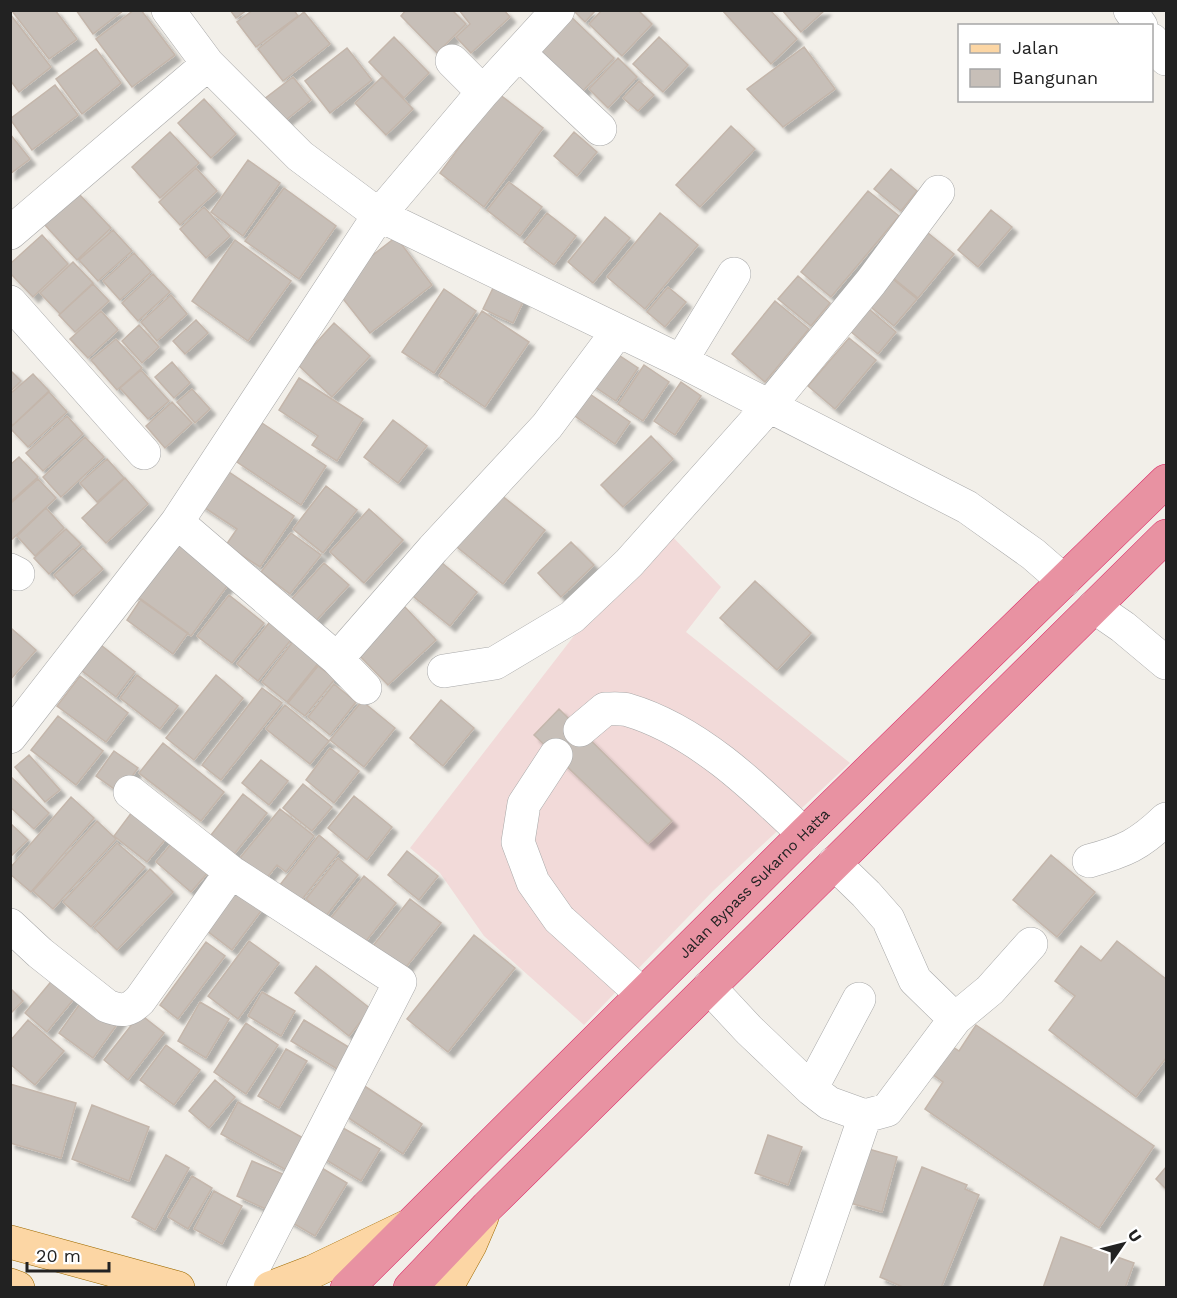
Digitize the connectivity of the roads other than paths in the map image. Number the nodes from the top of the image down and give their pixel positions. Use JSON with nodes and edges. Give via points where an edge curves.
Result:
{"nodes":[{"id":1,"x":168,"y":10,"type":"edge"},
{"id":2,"x":558,"y":10,"type":"edge"},
{"id":3,"x":1130,"y":10,"type":"edge"},
{"id":4,"x":1140,"y":24,"type":"edge"},
{"id":5,"x":1153,"y":41,"type":"edge"},
{"id":6,"x":519,"y":53,"type":"junction"},
{"id":7,"x":1167,"y":59,"type":"edge"},
{"id":8,"x":452,"y":60,"type":"dead end"},
{"id":9,"x":208,"y":64,"type":"junction"},
{"id":10,"x":483,"y":92,"type":"junction"},
{"id":11,"x":600,"y":129,"type":"dead end"},
{"id":12,"x":938,"y":192,"type":"dead end"},
{"id":13,"x":379,"y":215,"type":"junction"},
{"id":14,"x":10,"y":233,"type":"edge"},
{"id":15,"x":734,"y":274,"type":"dead end"},
{"id":16,"x":10,"y":302,"type":"edge"},
{"id":17,"x":618,"y":331,"type":"junction"},
{"id":18,"x":681,"y":360,"type":"junction"},
{"id":19,"x":770,"y":405,"type":"junction"},
{"id":20,"x":144,"y":453,"type":"dead end"},
{"id":21,"x":1167,"y":481,"type":"edge"},
{"id":22,"x":177,"y":522,"type":"junction"},
{"id":23,"x":1167,"y":536,"type":"edge"},
{"id":24,"x":1064,"y":581,"type":"junction"},
{"id":25,"x":1094,"y":607,"type":"junction"},
{"id":26,"x":337,"y":659,"type":"junction"},
{"id":27,"x":1167,"y":663,"type":"edge"},
{"id":28,"x":444,"y":671,"type":"dead end"},
{"id":29,"x":365,"y":688,"type":"dead end"},
{"id":30,"x":580,"y":730,"type":"dead end"},
{"id":31,"x":10,"y":737,"type":"edge"},
{"id":32,"x":556,"y":755,"type":"dead end"},
{"id":33,"x":130,"y":792,"type":"dead end"},
{"id":34,"x":1167,"y":819,"type":"edge"},
{"id":35,"x":804,"y":834,"type":"junction"},
{"id":36,"x":1089,"y":861,"type":"dead end"},
{"id":37,"x":834,"y":863,"type":"junction"},
{"id":38,"x":231,"y":872,"type":"junction"},
{"id":39,"x":10,"y":925,"type":"edge"},
{"id":40,"x":1031,"y":944,"type":"dead end"},
{"id":41,"x":710,"y":987,"type":"junction"},
{"id":42,"x":642,"y":994,"type":"junction"},
{"id":43,"x":859,"y":999,"type":"dead end"},
{"id":44,"x":955,"y":1019,"type":"junction"},
{"id":45,"x":811,"y":1089,"type":"junction"},
{"id":46,"x":865,"y":1116,"type":"junction"},
{"id":47,"x":487,"y":1207,"type":"junction"},
{"id":48,"x":408,"y":1226,"type":"junction"},
{"id":49,"x":10,"y":1242,"type":"edge"},
{"id":50,"x":10,"y":1285,"type":"edge"},
{"id":51,"x":18,"y":1287,"type":"edge"},
{"id":52,"x":178,"y":1287,"type":"edge"},
{"id":53,"x":243,"y":1287,"type":"edge"},
{"id":54,"x":270,"y":1287,"type":"edge"},
{"id":55,"x":347,"y":1287,"type":"edge"},
{"id":56,"x":410,"y":1287,"type":"edge"},
{"id":57,"x":446,"y":1287,"type":"edge"},
{"id":58,"x":807,"y":1287,"type":"edge"}],
"edges":[{"from":1,"to":9,"type":"street"},
{"from":2,"to":6,"type":"street"},
{"from":3,"to":4,"type":"street"},
{"from":5,"to":7,"type":"street"},
{"from":6,"to":10,"type":"street"},
{"from":6,"to":11,"type":"street"},
{"from":8,"to":10,"type":"street"},
{"from":9,"to":13,"type":"street","via":[[300,156]]},
{"from":9,"to":14,"type":"street"},
{"from":10,"to":13,"type":"street"},
{"from":12,"to":19,"type":"street","via":[[871,282]]},
{"from":13,"to":17,"type":"street"},
{"from":13,"to":22,"type":"street"},
{"from":15,"to":18,"type":"street"},
{"from":16,"to":20,"type":"street"},
{"from":17,"to":18,"type":"street"},
{"from":17,"to":26,"type":"street","via":[[547,426]]},
{"from":18,"to":19,"type":"street"},
{"from":19,"to":24,"type":"street","via":[[967,507]]},
{"from":19,"to":28,"type":"street","via":[[629,563],[572,617],[495,663]]},
{"from":21,"to":24,"type":"highway","name":"Jalan Bypass Sukarno Hatta"},
{"from":22,"to":26,"type":"street"},
{"from":22,"to":31,"type":"street"},
{"from":23,"to":25,"type":"highway"},
{"from":24,"to":35,"type":"highway","name":"Jalan Bypass Sukarno Hatta"},
{"from":25,"to":27,"type":"street"},
{"from":25,"to":37,"type":"highway"},
{"from":26,"to":29,"type":"street"},
{"from":30,"to":35,"type":"street","via":[[605,709],[626,709],[677,731],[748,780]]},
{"from":32,"to":42,"type":"street","via":[[524,804],[518,842],[533,882],[559,919]]},
{"from":33,"to":38,"type":"street"},
{"from":34,"to":36,"type":"street","via":[[1124,851]]},
{"from":35,"to":42,"type":"highway","name":"Jalan Bypass Sukarno Hatta"},
{"from":37,"to":41,"type":"highway"},
{"from":37,"to":44,"type":"street","via":[[888,919],[915,980]]},
{"from":38,"to":39,"type":"street","via":[[131,1009],[108,1006]]},
{"from":38,"to":53,"type":"street","via":[[400,982]]},
{"from":40,"to":44,"type":"street","via":[[990,990]]},
{"from":41,"to":45,"type":"street"},
{"from":41,"to":47,"type":"highway"},
{"from":42,"to":48,"type":"highway","name":"Jalan Bypass Sukarno Hatta"},
{"from":43,"to":45,"type":"street"},
{"from":44,"to":46,"type":"street","via":[[887,1110]]},
{"from":45,"to":46,"type":"street","via":[[829,1103]]},
{"from":46,"to":58,"type":"street"},
{"from":47,"to":56,"type":"highway"},
{"from":47,"to":57,"type":"main road"},
{"from":48,"to":54,"type":"main road","via":[[312,1272]]},
{"from":48,"to":55,"type":"highway","name":"Jalan Bypass Sukarno Hatta"},
{"from":49,"to":52,"type":"main road"},
{"from":50,"to":51,"type":"main road"}]}
